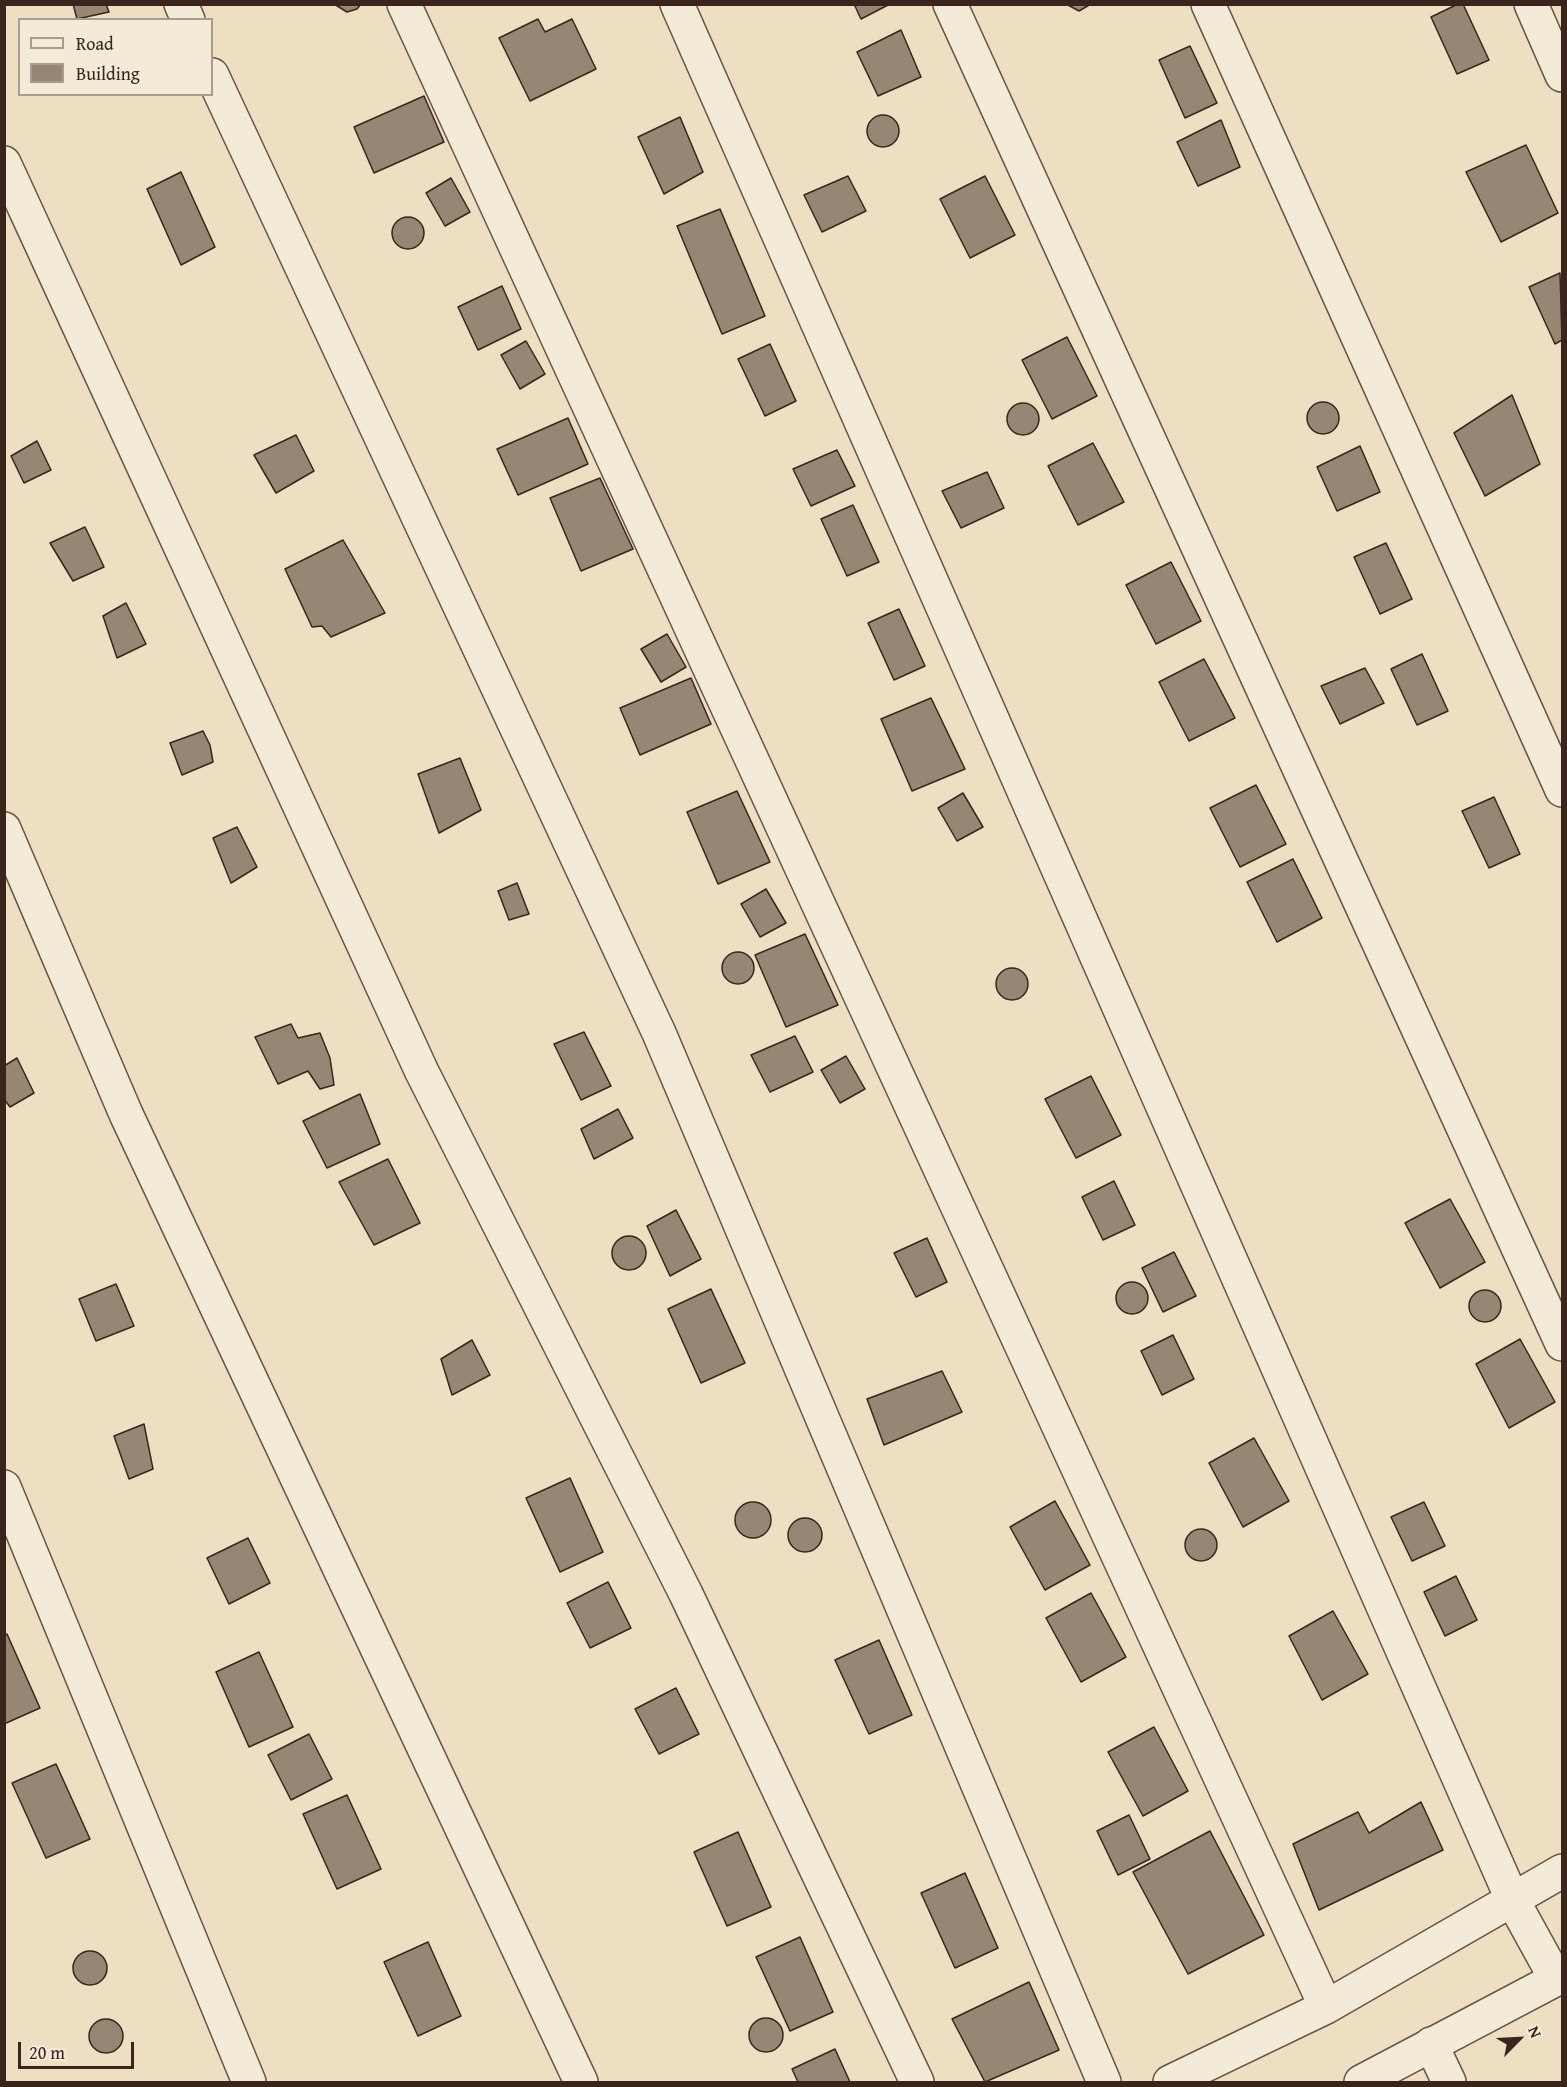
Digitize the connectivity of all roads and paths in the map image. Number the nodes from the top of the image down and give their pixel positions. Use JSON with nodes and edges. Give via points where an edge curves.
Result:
{"nodes":[{"id":1,"x":181,"y":4,"type":"edge"},
{"id":2,"x":404,"y":4,"type":"edge"},
{"id":3,"x":677,"y":4,"type":"edge"},
{"id":4,"x":950,"y":4,"type":"edge"},
{"id":5,"x":1208,"y":4,"type":"edge"},
{"id":6,"x":1531,"y":4,"type":"edge"},
{"id":7,"x":187,"y":18,"type":"edge"},
{"id":8,"x":1563,"y":75,"type":"edge"},
{"id":9,"x":213,"y":77,"type":"edge"},
{"id":10,"x":4,"y":163,"type":"edge"},
{"id":11,"x":1563,"y":790,"type":"edge"},
{"id":12,"x":4,"y":829,"type":"edge"},
{"id":13,"x":1563,"y":1344,"type":"edge"},
{"id":14,"x":4,"y":1487,"type":"edge"},
{"id":15,"x":1563,"y":1871,"type":"edge"},
{"id":16,"x":1513,"y":1901,"type":"junction"},
{"id":17,"x":1559,"y":1977,"type":"edge"},
{"id":18,"x":1326,"y":2007,"type":"junction"},
{"id":19,"x":1431,"y":2044,"type":"junction"},
{"id":20,"x":249,"y":2082,"type":"edge"},
{"id":21,"x":581,"y":2082,"type":"edge"},
{"id":22,"x":917,"y":2082,"type":"edge"},
{"id":23,"x":1104,"y":2082,"type":"edge"},
{"id":24,"x":1170,"y":2082,"type":"edge"},
{"id":25,"x":1361,"y":2082,"type":"edge"},
{"id":26,"x":1449,"y":2082,"type":"edge"}],
"edges":[{"from":1,"to":7,"type":"street"},
{"from":2,"to":18,"type":"street"},
{"from":3,"to":16,"type":"street"},
{"from":4,"to":13,"type":"street"},
{"from":5,"to":11,"type":"street"},
{"from":6,"to":8,"type":"street"},
{"from":9,"to":23,"type":"street","via":[[659,1033]]},
{"from":10,"to":22,"type":"street","via":[[422,1072],[686,1594]]},
{"from":12,"to":21,"type":"street","via":[[126,1114]]},
{"from":14,"to":20,"type":"street"},
{"from":15,"to":16,"type":"street"},
{"from":16,"to":17,"type":"street"},
{"from":16,"to":18,"type":"street"},
{"from":17,"to":19,"type":"street"},
{"from":18,"to":24,"type":"street"},
{"from":19,"to":25,"type":"street"},
{"from":19,"to":26,"type":"street"}]}
